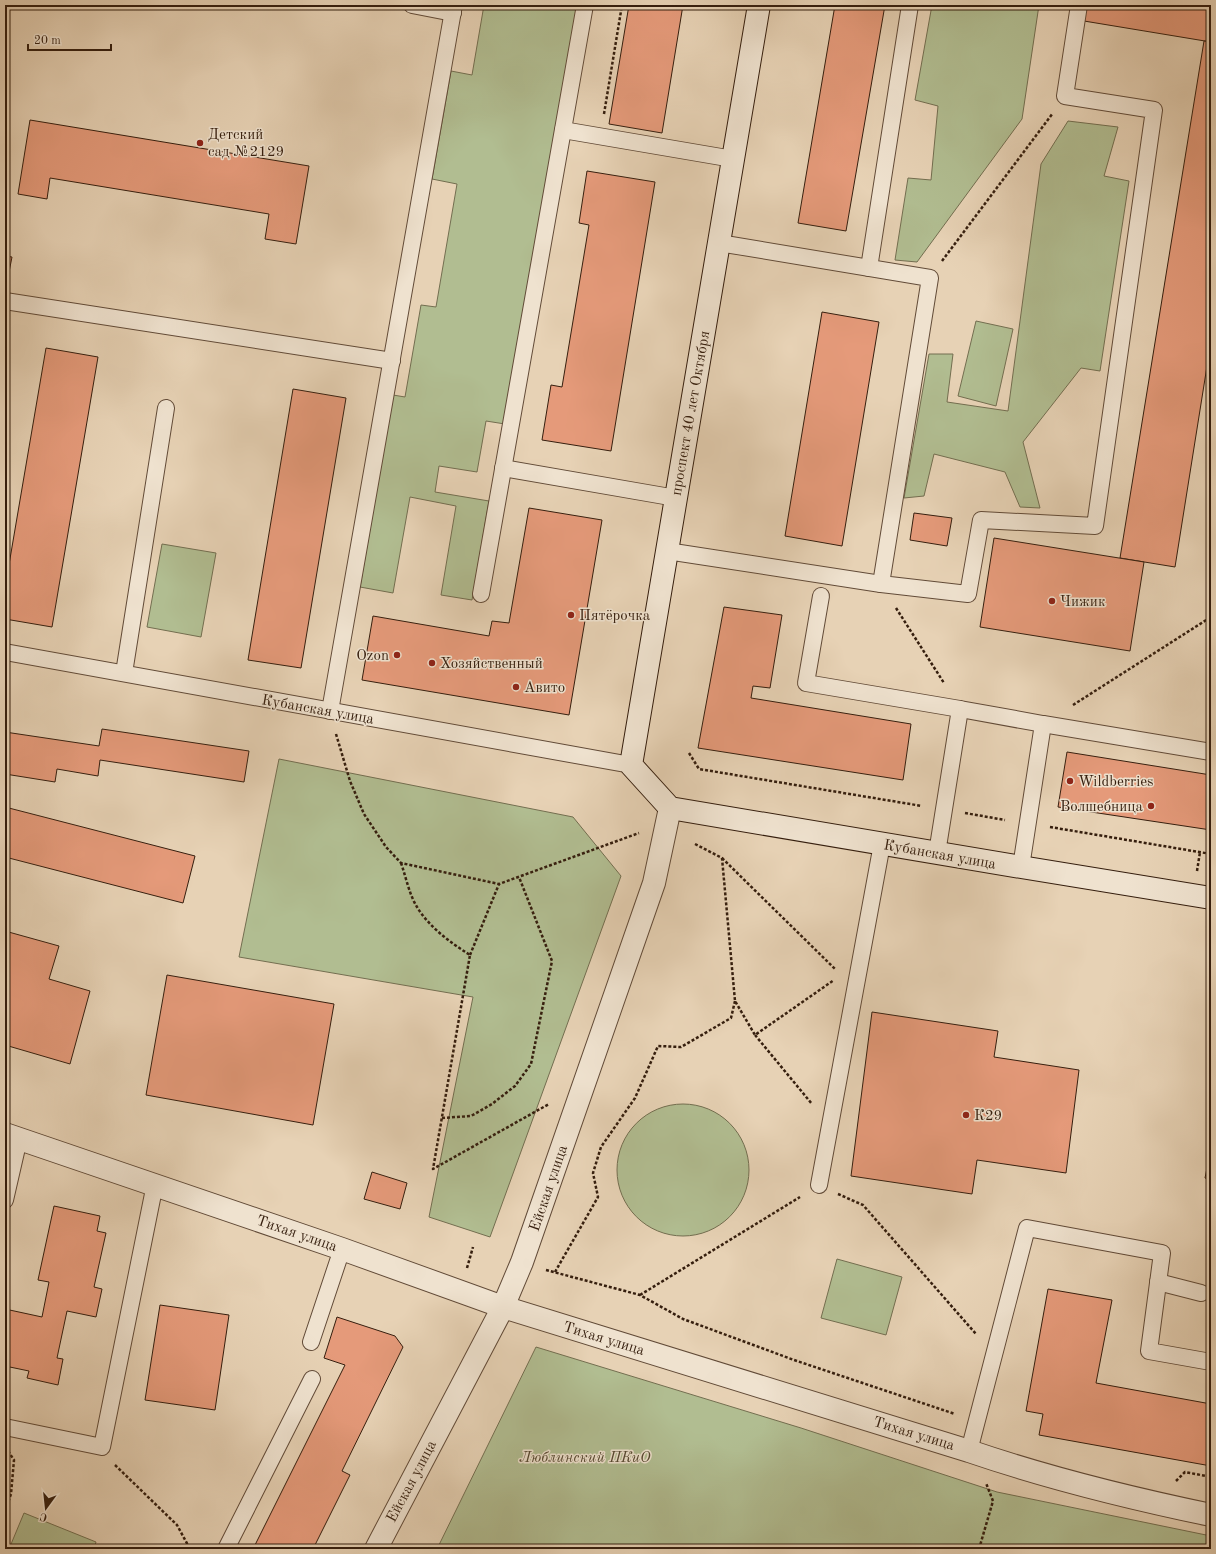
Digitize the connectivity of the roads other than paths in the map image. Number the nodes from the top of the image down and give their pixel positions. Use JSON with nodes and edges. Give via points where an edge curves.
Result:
{"nodes":[{"id":1,"x":412,"y":5,"type":"edge"},
{"id":2,"x":585,"y":5,"type":"edge"},
{"id":3,"x":759,"y":5,"type":"edge"},
{"id":4,"x":910,"y":5,"type":"edge"},
{"id":5,"x":1079,"y":5,"type":"edge"},
{"id":6,"x":454,"y":9,"type":"edge"},
{"id":7,"x":563,"y":130,"type":"junction"},
{"id":8,"x":733,"y":159,"type":"junction"},
{"id":9,"x":719,"y":243,"type":"junction"},
{"id":10,"x":869,"y":268,"type":"junction"},
{"id":11,"x":5,"y":301,"type":"edge"},
{"id":12,"x":392,"y":361,"type":"junction"},
{"id":13,"x":166,"y":408,"type":"dead end"},
{"id":14,"x":503,"y":468,"type":"junction"},
{"id":15,"x":676,"y":498,"type":"junction"},
{"id":16,"x":667,"y":551,"type":"junction"},
{"id":17,"x":881,"y":584,"type":"junction"},
{"id":18,"x":481,"y":594,"type":"dead end"},
{"id":19,"x":820,"y":596,"type":"dead end"},
{"id":20,"x":5,"y":652,"type":"edge"},
{"id":21,"x":124,"y":673,"type":"junction"},
{"id":22,"x":960,"y":709,"type":"junction"},
{"id":23,"x":330,"y":711,"type":"junction"},
{"id":24,"x":1043,"y":724,"type":"junction"},
{"id":25,"x":1211,"y":752,"type":"edge"},
{"id":26,"x":631,"y":765,"type":"junction"},
{"id":27,"x":670,"y":808,"type":"junction"},
{"id":28,"x":882,"y":844,"type":"junction"},
{"id":29,"x":937,"y":853,"type":"junction"},
{"id":30,"x":1021,"y":867,"type":"junction"},
{"id":31,"x":1211,"y":898,"type":"edge"},
{"id":32,"x":12,"y":1137,"type":"edge"},
{"id":33,"x":155,"y":1184,"type":"junction"},
{"id":34,"x":819,"y":1185,"type":"road end"},
{"id":35,"x":5,"y":1200,"type":"edge"},
{"id":36,"x":342,"y":1249,"type":"junction"},
{"id":37,"x":1158,"y":1282,"type":"junction"},
{"id":38,"x":1201,"y":1292,"type":"dead end"},
{"id":39,"x":503,"y":1307,"type":"junction"},
{"id":40,"x":311,"y":1342,"type":"dead end"},
{"id":41,"x":1211,"y":1362,"type":"edge"},
{"id":42,"x":312,"y":1379,"type":"dead end"},
{"id":43,"x":5,"y":1427,"type":"edge"},
{"id":44,"x":969,"y":1450,"type":"junction"},
{"id":45,"x":1211,"y":1515,"type":"edge"},
{"id":46,"x":226,"y":1549,"type":"edge"},
{"id":47,"x":376,"y":1549,"type":"edge"}],
"edges":[{"from":1,"to":6,"type":"lane"},
{"from":2,"to":7,"type":"lane"},
{"from":3,"to":8,"type":"street","name":"проспект 40 лет Октября"},
{"from":4,"to":10,"type":"lane"},
{"from":5,"to":17,"type":"lane","via":[[1065,96],[1154,110],[1094,526],[980,520],[968,594]]},
{"from":6,"to":12,"type":"lane"},
{"from":7,"to":8,"type":"lane"},
{"from":7,"to":14,"type":"lane"},
{"from":8,"to":9,"type":"street","name":"проспект 40 лет Октября"},
{"from":9,"to":10,"type":"lane"},
{"from":9,"to":15,"type":"street","name":"проспект 40 лет Октября"},
{"from":10,"to":17,"type":"lane","via":[[930,278]]},
{"from":11,"to":12,"type":"lane"},
{"from":12,"to":23,"type":"lane"},
{"from":13,"to":21,"type":"lane"},
{"from":14,"to":15,"type":"lane"},
{"from":14,"to":18,"type":"lane"},
{"from":15,"to":16,"type":"street","name":"проспект 40 лет Октября"},
{"from":16,"to":17,"type":"lane"},
{"from":16,"to":26,"type":"street","name":"проспект 40 лет Октября"},
{"from":19,"to":22,"type":"lane","via":[[806,683]]},
{"from":20,"to":21,"type":"lane","name":"Кубанская улица"},
{"from":21,"to":23,"type":"lane","name":"Кубанская улица"},
{"from":22,"to":24,"type":"lane"},
{"from":22,"to":29,"type":"lane"},
{"from":23,"to":26,"type":"lane","name":"Кубанская улица"},
{"from":24,"to":25,"type":"lane"},
{"from":24,"to":30,"type":"lane"},
{"from":26,"to":27,"type":"street"},
{"from":27,"to":28,"type":"street","name":"Кубанская улица"},
{"from":27,"to":39,"type":"street","name":"Ейская улица","via":[[654,883],[522,1262]]},
{"from":28,"to":29,"type":"street","name":"Кубанская улица"},
{"from":28,"to":34,"type":"lane"},
{"from":29,"to":30,"type":"street","name":"Кубанская улица"},
{"from":30,"to":31,"type":"street","name":"Кубанская улица"},
{"from":32,"to":33,"type":"street","name":"Тихая улица"},
{"from":32,"to":35,"type":"lane"},
{"from":33,"to":36,"type":"street","name":"Тихая улица"},
{"from":33,"to":43,"type":"lane","via":[[102,1447]]},
{"from":36,"to":39,"type":"street","name":"Тихая улица"},
{"from":36,"to":40,"type":"lane"},
{"from":37,"to":38,"type":"lane"},
{"from":37,"to":41,"type":"lane","via":[[1149,1351]]},
{"from":37,"to":44,"type":"lane","via":[[1162,1253],[1027,1228]]},
{"from":39,"to":44,"type":"street","name":"Тихая улица"},
{"from":39,"to":47,"type":"street","name":"Ейская улица"},
{"from":42,"to":46,"type":"lane"},
{"from":44,"to":45,"type":"street","name":"Тихая улица","via":[[1025,1470]]}]}
